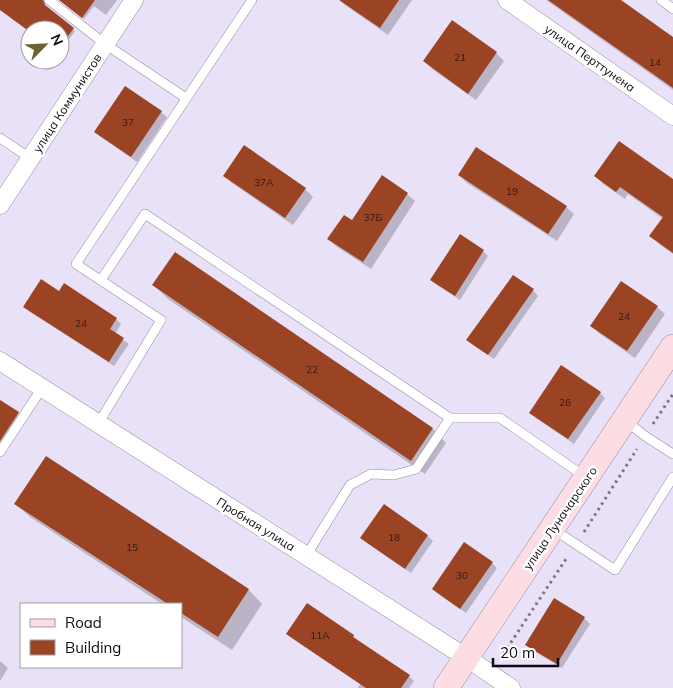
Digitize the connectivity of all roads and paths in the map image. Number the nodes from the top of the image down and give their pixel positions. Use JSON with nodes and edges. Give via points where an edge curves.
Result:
{"nodes":[{"id":1,"x":49,"y":0,"type":"edge"},
{"id":2,"x":134,"y":0,"type":"edge"},
{"id":3,"x":252,"y":0,"type":"edge"},
{"id":4,"x":507,"y":0,"type":"edge"},
{"id":5,"x":661,"y":0,"type":"edge"},
{"id":6,"x":673,"y":9,"type":"edge"},
{"id":7,"x":105,"y":44,"type":"junction"},
{"id":8,"x":186,"y":98,"type":"junction"},
{"id":9,"x":673,"y":116,"type":"edge"},
{"id":10,"x":0,"y":138,"type":"edge"},
{"id":11,"x":30,"y":158,"type":"junction"},
{"id":12,"x":0,"y":205,"type":"edge"},
{"id":13,"x":101,"y":280,"type":"junction"},
{"id":14,"x":673,"y":347,"type":"edge"},
{"id":15,"x":0,"y":361,"type":"edge"},
{"id":16,"x":42,"y":388,"type":"junction"},
{"id":17,"x":673,"y":394,"type":"edge"},
{"id":18,"x":450,"y":418,"type":"junction"},
{"id":19,"x":625,"y":420,"type":"junction"},
{"id":20,"x":98,"y":424,"type":"junction"},
{"id":21,"x":645,"y":436,"type":"junction"},
{"id":22,"x":0,"y":452,"type":"edge"},
{"id":23,"x":673,"y":454,"type":"edge"},
{"id":24,"x":673,"y":477,"type":"edge"},
{"id":25,"x":587,"y":478,"type":"junction"},
{"id":26,"x":553,"y":529,"type":"junction"},
{"id":27,"x":576,"y":544,"type":"junction"},
{"id":28,"x":306,"y":556,"type":"junction"},
{"id":29,"x":466,"y":658,"type":"junction"},
{"id":30,"x":491,"y":673,"type":"junction"},
{"id":31,"x":446,"y":688,"type":"edge"},
{"id":32,"x":511,"y":688,"type":"edge"}],
"edges":[{"from":1,"to":7,"type":"lane"},
{"from":2,"to":7,"type":"street","name":"улица Коммунистов"},
{"from":3,"to":8,"type":"lane"},
{"from":4,"to":9,"type":"street","name":"улица Перттунена"},
{"from":5,"to":6,"type":"lane"},
{"from":7,"to":8,"type":"lane"},
{"from":7,"to":11,"type":"street","name":"улица Коммунистов"},
{"from":8,"to":13,"type":"lane","via":[[76,264]]},
{"from":10,"to":11,"type":"lane"},
{"from":11,"to":12,"type":"street","name":"улица Коммунистов"},
{"from":13,"to":18,"type":"lane","via":[[145,214]]},
{"from":13,"to":20,"type":"lane","via":[[161,320]]},
{"from":14,"to":19,"type":"street","name":"улица Луначарского"},
{"from":15,"to":16,"type":"street","name":"Пробная улица"},
{"from":16,"to":20,"type":"street","name":"Пробная улица"},
{"from":16,"to":22,"type":"lane"},
{"from":17,"to":21,"type":"path"},
{"from":18,"to":25,"type":"lane","via":[[500,418]]},
{"from":18,"to":28,"type":"lane","via":[[416,469],[394,475],[371,474],[350,484]]},
{"from":19,"to":21,"type":"lane"},
{"from":19,"to":25,"type":"street","name":"улица Луначарского"},
{"from":20,"to":28,"type":"street","name":"Пробная улица"},
{"from":21,"to":23,"type":"lane"},
{"from":21,"to":27,"type":"path"},
{"from":24,"to":27,"type":"lane","via":[[615,570]]},
{"from":25,"to":26,"type":"street","name":"улица Луначарского"},
{"from":26,"to":27,"type":"lane"},
{"from":26,"to":29,"type":"street","name":"улица Луначарского"},
{"from":27,"to":30,"type":"path"},
{"from":28,"to":29,"type":"street","name":"Пробная улица"},
{"from":29,"to":30,"type":"street","name":"Пробная улица"},
{"from":29,"to":31,"type":"street","name":"улица Луначарского"},
{"from":30,"to":32,"type":"street","name":"Пробная улица"}]}
